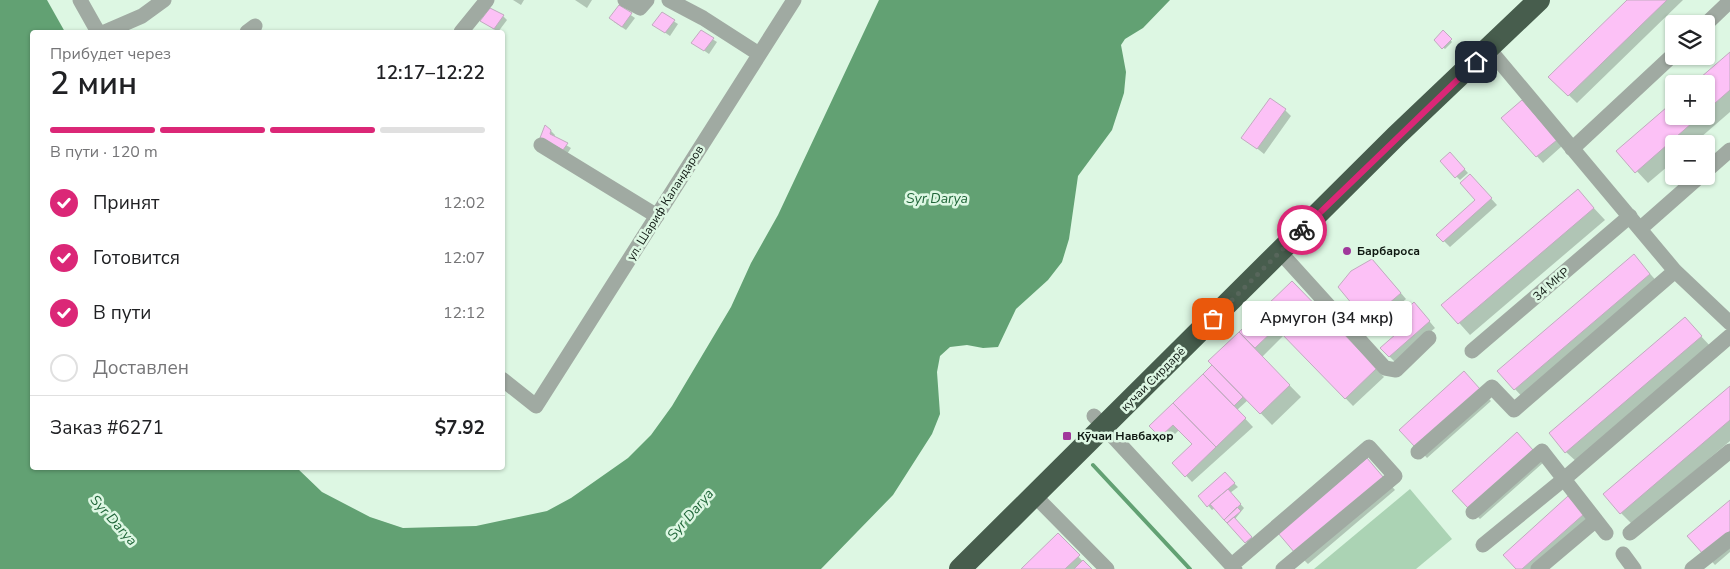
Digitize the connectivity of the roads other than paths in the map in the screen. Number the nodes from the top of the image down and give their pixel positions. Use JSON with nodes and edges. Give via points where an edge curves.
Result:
{"nodes":[{"id":1,"x":80,"y":0,"type":"edge"},
{"id":2,"x":164,"y":0,"type":"edge"},
{"id":3,"x":487,"y":0,"type":"edge"},
{"id":4,"x":625,"y":0,"type":"edge"},
{"id":5,"x":647,"y":0,"type":"edge"},
{"id":6,"x":669,"y":0,"type":"edge"},
{"id":7,"x":794,"y":0,"type":"edge"},
{"id":8,"x":1519,"y":0,"type":"edge"},
{"id":9,"x":1539,"y":0,"type":"edge"},
{"id":10,"x":1730,"y":1,"type":"edge"},
{"id":11,"x":1715,"y":15,"type":"edge"},
{"id":12,"x":97,"y":30,"type":"edge"},
{"id":13,"x":110,"y":30,"type":"edge"},
{"id":14,"x":463,"y":30,"type":"edge"},
{"id":15,"x":1489,"y":49,"type":"junction"},
{"id":16,"x":759,"y":54,"type":"junction"},
{"id":17,"x":1665,"y":62,"type":"edge"},
{"id":18,"x":541,"y":145,"type":"dead end"},
{"id":19,"x":1572,"y":149,"type":"junction"},
{"id":20,"x":1730,"y":150,"type":"edge"},
{"id":21,"x":1715,"y":163,"type":"edge"},
{"id":22,"x":1690,"y":185,"type":"edge"},
{"id":23,"x":656,"y":216,"type":"junction"},
{"id":24,"x":1630,"y":216,"type":"junction"},
{"id":25,"x":1641,"y":228,"type":"junction"},
{"id":26,"x":1280,"y":252,"type":"junction"},
{"id":27,"x":1675,"y":271,"type":"junction"},
{"id":28,"x":1730,"y":323,"type":"edge"},
{"id":29,"x":1730,"y":336,"type":"edge"},
{"id":30,"x":1429,"y":338,"type":"dead end"},
{"id":31,"x":1472,"y":351,"type":"dead end"},
{"id":32,"x":505,"y":381,"type":"edge"},
{"id":33,"x":1100,"y":421,"type":"junction"},
{"id":34,"x":1730,"y":451,"type":"edge"},
{"id":35,"x":1418,"y":452,"type":"dead end"},
{"id":36,"x":1564,"y":479,"type":"junction"},
{"id":37,"x":1034,"y":495,"type":"junction"},
{"id":38,"x":1473,"y":512,"type":"dead end"},
{"id":39,"x":1596,"y":520,"type":"junction"},
{"id":40,"x":1606,"y":533,"type":"dead end"},
{"id":41,"x":1630,"y":533,"type":"dead end"},
{"id":42,"x":1730,"y":539,"type":"edge"},
{"id":43,"x":1483,"y":545,"type":"dead end"},
{"id":44,"x":1623,"y":554,"type":"dead end"},
{"id":45,"x":1233,"y":567,"type":"edge"},
{"id":46,"x":944,"y":569,"type":"edge"},
{"id":47,"x":960,"y":569,"type":"edge"},
{"id":48,"x":1107,"y":569,"type":"edge"},
{"id":49,"x":1283,"y":569,"type":"edge"},
{"id":50,"x":1538,"y":569,"type":"edge"},
{"id":51,"x":1634,"y":569,"type":"edge"},
{"id":52,"x":1692,"y":569,"type":"edge"}],
"edges":[{"from":1,"to":12,"type":"street"},
{"from":2,"to":13,"type":"street","via":[[142,16]]},
{"from":3,"to":14,"type":"street"},
{"from":4,"to":5,"type":"street","via":[[640,8]]},
{"from":6,"to":16,"type":"street"},
{"from":7,"to":16,"type":"street","name":"ул. Шариф Каландаров"},
{"from":8,"to":33,"type":"highway"},
{"from":9,"to":15,"type":"highway","name":"кучаи Сирдарё"},
{"from":10,"to":11,"type":"street"},
{"from":15,"to":19,"type":"street"},
{"from":15,"to":26,"type":"highway","name":"кучаи Сирдарё"},
{"from":16,"to":23,"type":"street","name":"ул. Шариф Каландаров"},
{"from":17,"to":19,"type":"street"},
{"from":18,"to":23,"type":"street"},
{"from":19,"to":24,"type":"street"},
{"from":20,"to":21,"type":"street"},
{"from":22,"to":25,"type":"street"},
{"from":23,"to":32,"type":"street","name":"ул. Шариф Каландаров","via":[[536,406]]},
{"from":24,"to":25,"type":"street"},
{"from":24,"to":31,"type":"street","name":"34 МКР"},
{"from":25,"to":27,"type":"street"},
{"from":26,"to":30,"type":"street","via":[[1385,368],[1396,370]]},
{"from":26,"to":33,"type":"highway","name":"кучаи Сирдарё"},
{"from":27,"to":28,"type":"street"},
{"from":27,"to":35,"type":"street","via":[[1514,410],[1492,386]]},
{"from":29,"to":36,"type":"street"},
{"from":33,"to":37,"type":"highway","name":"кучаи Сирдарё"},
{"from":33,"to":45,"type":"street"},
{"from":33,"to":46,"type":"highway"},
{"from":34,"to":41,"type":"street"},
{"from":36,"to":38,"type":"street","via":[[1542,451]]},
{"from":36,"to":39,"type":"street"},
{"from":36,"to":43,"type":"street"},
{"from":37,"to":47,"type":"highway","name":"кучаи Сирдарё"},
{"from":37,"to":48,"type":"street"},
{"from":39,"to":40,"type":"street"},
{"from":39,"to":50,"type":"street"},
{"from":42,"to":52,"type":"street"},
{"from":44,"to":51,"type":"street"},
{"from":45,"to":49,"type":"street","via":[[1369,447],[1395,476]]}]}
